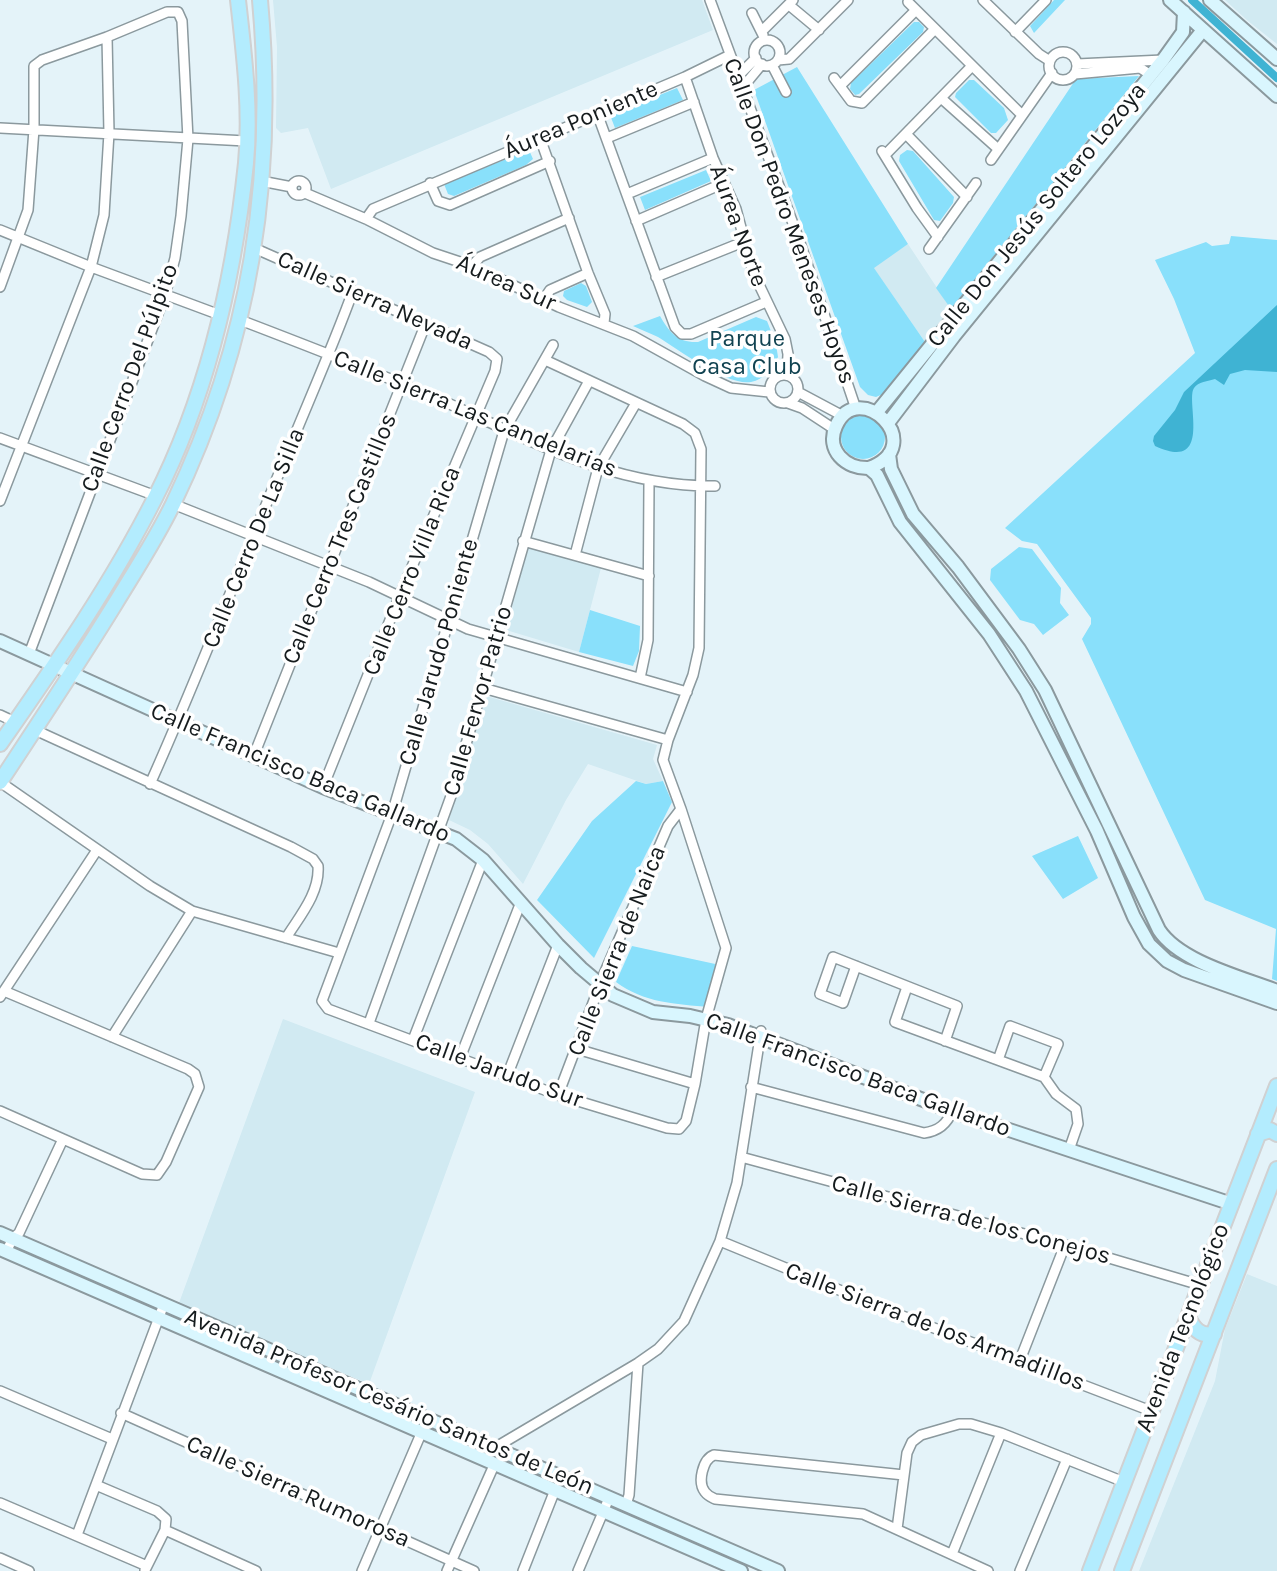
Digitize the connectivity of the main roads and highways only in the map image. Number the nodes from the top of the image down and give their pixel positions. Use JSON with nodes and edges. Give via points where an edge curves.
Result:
{"nodes":[{"id":1,"x":239,"y":0,"type":"edge"},
{"id":2,"x":260,"y":0,"type":"edge"},
{"id":3,"x":0,"y":744,"type":"edge"},
{"id":4,"x":0,"y":782,"type":"edge"},
{"id":5,"x":1277,"y":1086,"type":"edge"},
{"id":6,"x":1258,"y":1134,"type":"junction"},
{"id":7,"x":1277,"y":1134,"type":"edge"},
{"id":8,"x":1277,"y":1169,"type":"edge"},
{"id":9,"x":1188,"y":1317,"type":"junction"},
{"id":10,"x":1214,"y":1334,"type":"junction"},
{"id":11,"x":1090,"y":1571,"type":"edge"},
{"id":12,"x":1122,"y":1571,"type":"edge"}],
"edges":[{"from":1,"to":3,"type":"main road","via":[[246,162],[233,255],[200,387],[156,496],[111,576]]},
{"from":2,"to":4,"type":"main road","via":[[267,91],[261,181],[240,320],[218,398],[173,504],[145,555]]},
{"from":5,"to":6,"type":"main road","name":"Avenida Tecnológico"},
{"from":6,"to":7,"type":"main road","via":[[1269,1130]]},
{"from":6,"to":9,"type":"main road","name":"Avenida Tecnológico"},
{"from":8,"to":10,"type":"main road","name":"Avenida Tecnológico"},
{"from":9,"to":10,"type":"main road","via":[[1195,1329]]},
{"from":9,"to":11,"type":"main road","name":"Avenida Tecnológico"},
{"from":10,"to":12,"type":"main road","name":"Avenida Tecnológico"}]}
